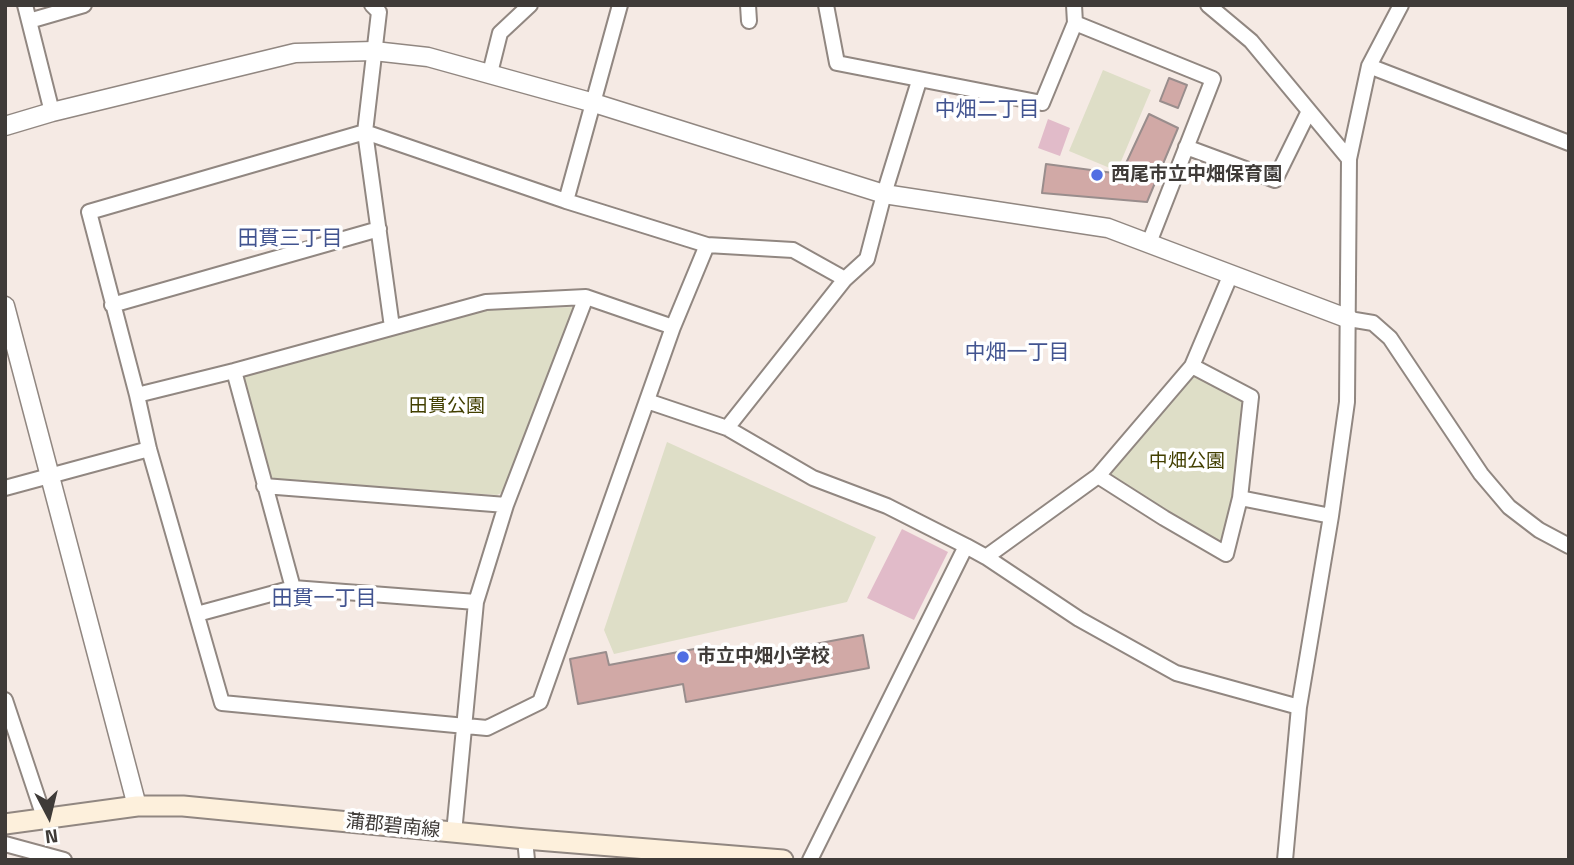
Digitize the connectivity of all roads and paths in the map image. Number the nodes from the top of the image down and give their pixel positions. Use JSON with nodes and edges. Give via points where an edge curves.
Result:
{"nodes":[{"id":1,"x":25,"y":5,"type":"edge"},
{"id":2,"x":84,"y":5,"type":"edge"},
{"id":3,"x":372,"y":5,"type":"edge"},
{"id":4,"x":530,"y":5,"type":"edge"},
{"id":5,"x":620,"y":5,"type":"edge"},
{"id":6,"x":748,"y":5,"type":"edge"},
{"id":7,"x":826,"y":5,"type":"edge"},
{"id":8,"x":1074,"y":5,"type":"edge"},
{"id":9,"x":1208,"y":5,"type":"edge"},
{"id":10,"x":1401,"y":5,"type":"edge"},
{"id":11,"x":29,"y":21,"type":"junction"},
{"id":12,"x":749,"y":21,"type":"dead end"},
{"id":13,"x":1075,"y":23,"type":"junction"},
{"id":14,"x":374,"y":51,"type":"junction"},
{"id":15,"x":1369,"y":66,"type":"junction"},
{"id":16,"x":490,"y":73,"type":"junction"},
{"id":17,"x":919,"y":80,"type":"junction"},
{"id":18,"x":594,"y":103,"type":"junction"},
{"id":19,"x":1309,"y":111,"type":"junction"},
{"id":20,"x":52,"y":112,"type":"junction"},
{"id":21,"x":5,"y":126,"type":"edge"},
{"id":22,"x":365,"y":132,"type":"junction"},
{"id":23,"x":1567,"y":139,"type":"edge"},
{"id":24,"x":1186,"y":147,"type":"junction"},
{"id":25,"x":1349,"y":159,"type":"junction"},
{"id":26,"x":884,"y":194,"type":"junction"},
{"id":27,"x":566,"y":201,"type":"junction"},
{"id":28,"x":379,"y":229,"type":"junction"},
{"id":29,"x":1149,"y":243,"type":"junction"},
{"id":30,"x":707,"y":245,"type":"junction"},
{"id":31,"x":1231,"y":274,"type":"junction"},
{"id":32,"x":845,"y":279,"type":"junction"},
{"id":33,"x":586,"y":297,"type":"junction"},
{"id":34,"x":112,"y":305,"type":"junction"},
{"id":35,"x":5,"y":306,"type":"edge"},
{"id":36,"x":1349,"y":319,"type":"junction"},
{"id":37,"x":393,"y":327,"type":"junction"},
{"id":38,"x":673,"y":327,"type":"junction"},
{"id":39,"x":1192,"y":366,"type":"junction"},
{"id":40,"x":234,"y":371,"type":"junction"},
{"id":41,"x":137,"y":395,"type":"junction"},
{"id":42,"x":647,"y":401,"type":"junction"},
{"id":43,"x":727,"y":428,"type":"junction"},
{"id":44,"x":149,"y":449,"type":"junction"},
{"id":45,"x":51,"y":475,"type":"junction"},
{"id":46,"x":1098,"y":476,"type":"junction"},
{"id":47,"x":264,"y":486,"type":"junction"},
{"id":48,"x":5,"y":488,"type":"edge"},
{"id":49,"x":1240,"y":498,"type":"junction"},
{"id":50,"x":506,"y":505,"type":"junction"},
{"id":51,"x":1331,"y":516,"type":"junction"},
{"id":52,"x":966,"y":546,"type":"junction"},
{"id":53,"x":1569,"y":546,"type":"edge"},
{"id":54,"x":986,"y":557,"type":"junction"},
{"id":55,"x":293,"y":589,"type":"junction"},
{"id":56,"x":476,"y":602,"type":"junction"},
{"id":57,"x":197,"y":614,"type":"junction"},
{"id":58,"x":6,"y":707,"type":"edge"},
{"id":59,"x":1299,"y":707,"type":"junction"},
{"id":60,"x":465,"y":726,"type":"junction"},
{"id":61,"x":137,"y":806,"type":"junction"},
{"id":62,"x":44,"y":817,"type":"junction"},
{"id":63,"x":5,"y":824,"type":"edge"},
{"id":64,"x":454,"y":833,"type":"junction"},
{"id":65,"x":525,"y":839,"type":"junction"},
{"id":66,"x":5,"y":844,"type":"edge"},
{"id":67,"x":64,"y":860,"type":"edge"},
{"id":68,"x":527,"y":860,"type":"edge"},
{"id":69,"x":783,"y":860,"type":"edge"},
{"id":70,"x":810,"y":860,"type":"edge"},
{"id":71,"x":1284,"y":860,"type":"edge"}],
"edges":[{"from":1,"to":11,"type":"street"},
{"from":2,"to":11,"type":"street"},
{"from":3,"to":14,"type":"street","via":[[379,12]]},
{"from":4,"to":16,"type":"street","via":[[500,33]]},
{"from":5,"to":18,"type":"street"},
{"from":6,"to":12,"type":"street"},
{"from":7,"to":17,"type":"street","via":[[837,63]]},
{"from":8,"to":13,"type":"street"},
{"from":9,"to":19,"type":"street","via":[[1251,41]]},
{"from":10,"to":15,"type":"street"},
{"from":11,"to":20,"type":"street"},
{"from":13,"to":17,"type":"street","via":[[1042,103]]},
{"from":13,"to":24,"type":"street","via":[[1213,79]]},
{"from":14,"to":16,"type":"street","via":[[428,57]]},
{"from":14,"to":20,"type":"street","via":[[295,53]]},
{"from":14,"to":22,"type":"street"},
{"from":15,"to":23,"type":"street"},
{"from":15,"to":25,"type":"street"},
{"from":16,"to":18,"type":"street"},
{"from":17,"to":26,"type":"street"},
{"from":18,"to":26,"type":"street"},
{"from":18,"to":27,"type":"street"},
{"from":19,"to":24,"type":"street","via":[[1275,180]]},
{"from":19,"to":25,"type":"street"},
{"from":20,"to":21,"type":"street"},
{"from":22,"to":27,"type":"street"},
{"from":22,"to":28,"type":"street"},
{"from":22,"to":34,"type":"street","via":[[89,212]]},
{"from":24,"to":29,"type":"street"},
{"from":25,"to":36,"type":"street"},
{"from":26,"to":29,"type":"street","via":[[1108,228]]},
{"from":26,"to":32,"type":"street","via":[[867,259]]},
{"from":27,"to":30,"type":"street"},
{"from":28,"to":34,"type":"street"},
{"from":28,"to":37,"type":"street"},
{"from":29,"to":31,"type":"street"},
{"from":30,"to":32,"type":"street","via":[[793,250]]},
{"from":30,"to":38,"type":"street"},
{"from":31,"to":36,"type":"street"},
{"from":31,"to":39,"type":"street"},
{"from":32,"to":43,"type":"street"},
{"from":33,"to":37,"type":"street","via":[[486,302]]},
{"from":33,"to":38,"type":"street"},
{"from":33,"to":50,"type":"street"},
{"from":34,"to":41,"type":"street"},
{"from":35,"to":45,"type":"street"},
{"from":36,"to":51,"type":"street","via":[[1347,402]]},
{"from":36,"to":53,"type":"street","via":[[1373,323],[1390,338],[1508,507]]},
{"from":37,"to":40,"type":"street"},
{"from":38,"to":42,"type":"street"},
{"from":39,"to":46,"type":"street"},
{"from":39,"to":49,"type":"street","via":[[1251,397]]},
{"from":40,"to":41,"type":"street"},
{"from":40,"to":47,"type":"street"},
{"from":41,"to":44,"type":"street"},
{"from":42,"to":43,"type":"street"},
{"from":42,"to":60,"type":"street","via":[[540,702],[488,728]]},
{"from":43,"to":52,"type":"street","via":[[813,478],[887,506]]},
{"from":44,"to":45,"type":"street"},
{"from":44,"to":57,"type":"street"},
{"from":45,"to":48,"type":"street"},
{"from":45,"to":61,"type":"street"},
{"from":46,"to":49,"type":"street","via":[[1226,554]]},
{"from":46,"to":54,"type":"street"},
{"from":47,"to":50,"type":"street"},
{"from":47,"to":55,"type":"street"},
{"from":49,"to":51,"type":"street"},
{"from":50,"to":56,"type":"street"},
{"from":51,"to":59,"type":"street"},
{"from":52,"to":54,"type":"street"},
{"from":52,"to":70,"type":"street"},
{"from":54,"to":59,"type":"street","via":[[1079,619],[1176,673]]},
{"from":55,"to":56,"type":"street"},
{"from":55,"to":57,"type":"street"},
{"from":56,"to":60,"type":"street"},
{"from":57,"to":60,"type":"street","via":[[222,703]]},
{"from":58,"to":62,"type":"street"},
{"from":59,"to":71,"type":"street"},
{"from":60,"to":64,"type":"street"},
{"from":61,"to":62,"type":"main road","name":"蒲郡碧南線"},
{"from":61,"to":64,"type":"main road","name":"蒲郡碧南線","via":[[233,810]]},
{"from":62,"to":63,"type":"main road","name":"蒲郡碧南線"},
{"from":64,"to":65,"type":"main road","name":"蒲郡碧南線"},
{"from":65,"to":68,"type":"street"},
{"from":65,"to":69,"type":"main road","name":"蒲郡碧南線"},
{"from":66,"to":67,"type":"street"}]}
